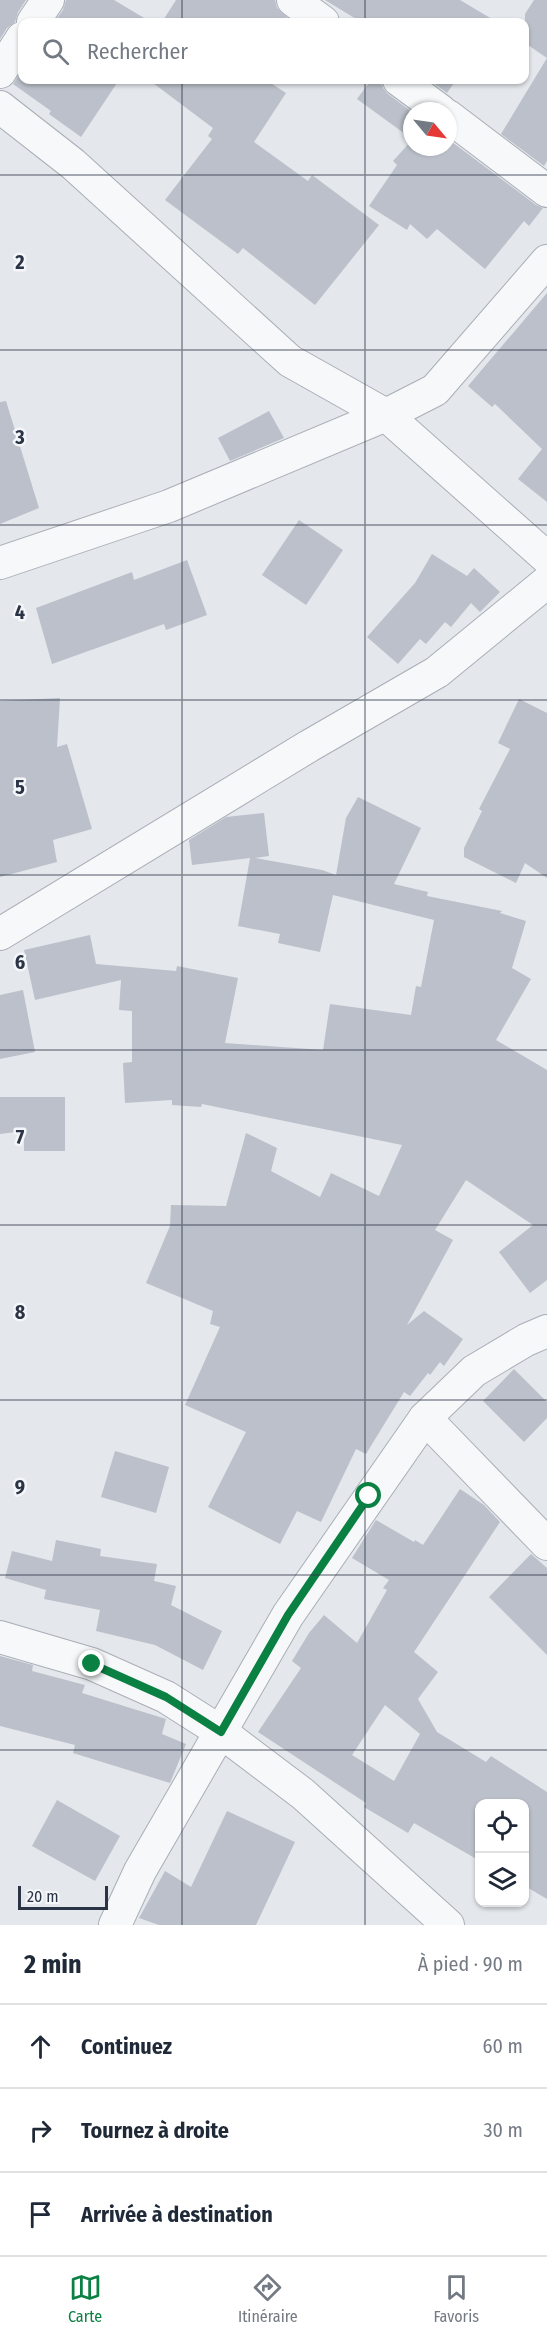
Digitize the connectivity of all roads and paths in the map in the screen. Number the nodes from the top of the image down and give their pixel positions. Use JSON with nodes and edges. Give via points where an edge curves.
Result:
{"nodes":[{"id":1,"x":48,"y":0,"type":"edge"},
{"id":2,"x":293,"y":0,"type":"edge"},
{"id":3,"x":36,"y":18,"type":"edge"},
{"id":4,"x":318,"y":18,"type":"edge"},
{"id":5,"x":18,"y":44,"type":"edge"},
{"id":6,"x":0,"y":72,"type":"edge"},
{"id":7,"x":404,"y":84,"type":"edge"},
{"id":8,"x":429,"y":102,"type":"edge"},
{"id":9,"x":0,"y":107,"type":"edge"},
{"id":10,"x":457,"y":123,"type":"edge"},
{"id":11,"x":547,"y":191,"type":"edge"},
{"id":12,"x":547,"y":261,"type":"edge"},
{"id":13,"x":386,"y":415,"type":"junction"},
{"id":14,"x":547,"y":558,"type":"edge"},
{"id":15,"x":0,"y":563,"type":"edge"},
{"id":16,"x":547,"y":582,"type":"edge"},
{"id":17,"x":0,"y":934,"type":"edge"},
{"id":18,"x":547,"y":1331,"type":"edge"},
{"id":19,"x":424,"y":1418,"type":"junction"},
{"id":20,"x":547,"y":1544,"type":"edge"},
{"id":21,"x":0,"y":1637,"type":"edge"},
{"id":22,"x":221,"y":1732,"type":"junction"},
{"id":23,"x":114,"y":1925,"type":"edge"},
{"id":24,"x":448,"y":1925,"type":"edge"}],
"edges":[{"from":1,"to":3,"type":"street"},
{"from":2,"to":4,"type":"street"},
{"from":5,"to":6,"type":"street"},
{"from":7,"to":8,"type":"street"},
{"from":9,"to":13,"type":"street","via":[[73,164],[290,361]]},
{"from":10,"to":11,"type":"street"},
{"from":12,"to":13,"type":"street","via":[[435,390]]},
{"from":13,"to":14,"type":"street"},
{"from":13,"to":15,"type":"street","via":[[169,506]]},
{"from":16,"to":17,"type":"street","via":[[436,672]]},
{"from":18,"to":19,"type":"street","via":[[474,1371]]},
{"from":19,"to":20,"type":"street"},
{"from":19,"to":22,"type":"street","via":[[288,1615]]},
{"from":21,"to":22,"type":"street","via":[[92,1664],[166,1697]]},
{"from":22,"to":23,"type":"street","via":[[140,1871]]},
{"from":22,"to":24,"type":"street","via":[[303,1794]]}]}
